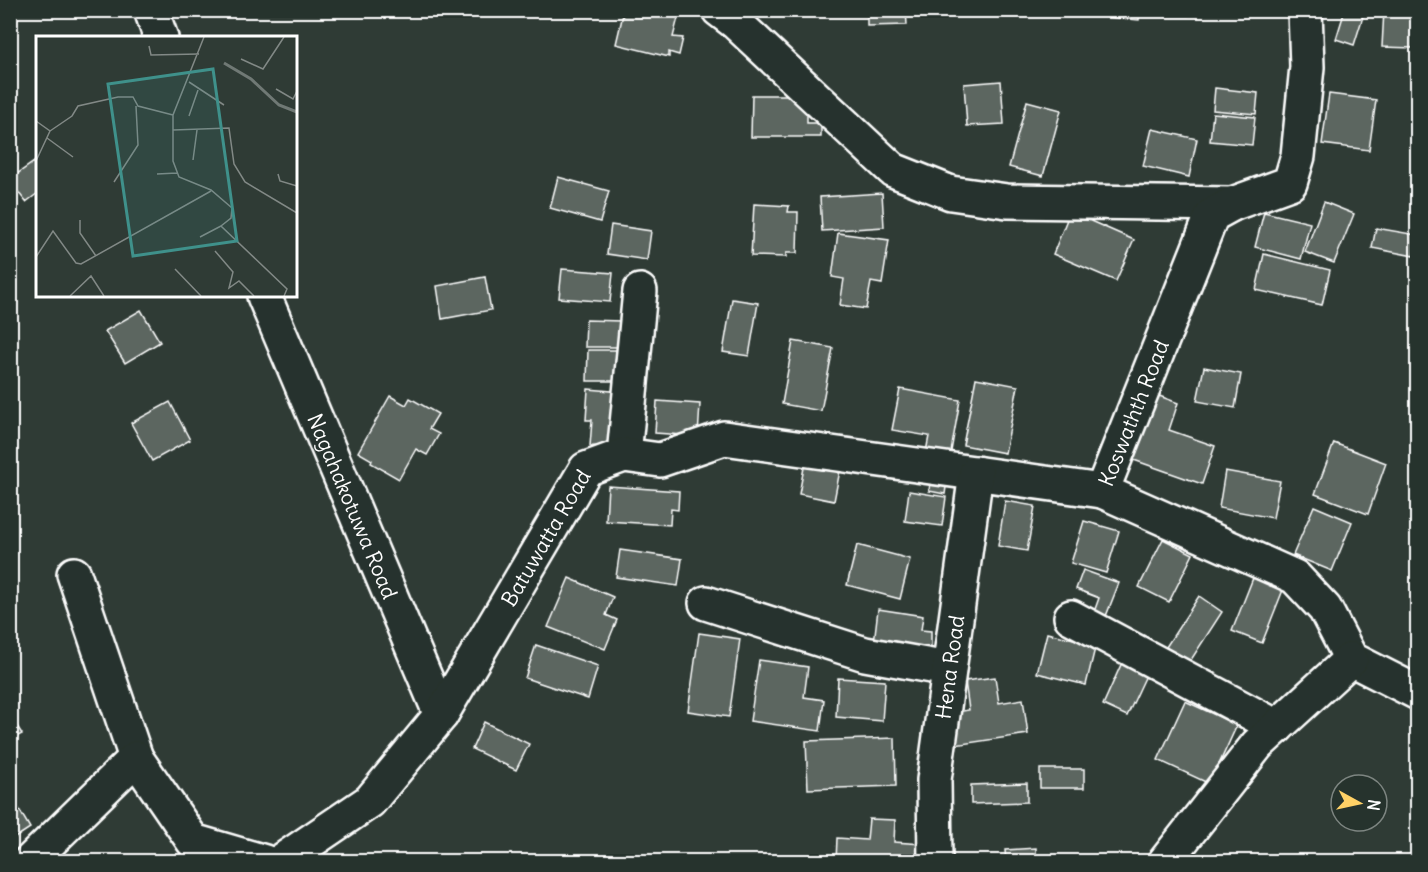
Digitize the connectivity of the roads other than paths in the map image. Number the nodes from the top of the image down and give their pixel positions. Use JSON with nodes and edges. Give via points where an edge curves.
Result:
{"nodes":[{"id":1,"x":151,"y":10,"type":"edge"},
{"id":2,"x":719,"y":10,"type":"edge"},
{"id":3,"x":1305,"y":10,"type":"edge"},
{"id":4,"x":159,"y":36,"type":"edge"},
{"id":5,"x":1232,"y":204,"type":"junction"},
{"id":6,"x":640,"y":291,"type":"dead end"},
{"id":7,"x":264,"y":297,"type":"edge"},
{"id":8,"x":624,"y":455,"type":"junction"},
{"id":9,"x":976,"y":474,"type":"junction"},
{"id":10,"x":1102,"y":491,"type":"junction"},
{"id":11,"x":74,"y":574,"type":"dead end"},
{"id":12,"x":706,"y":603,"type":"dead end"},
{"id":13,"x":1071,"y":617,"type":"dead end"},
{"id":14,"x":1351,"y":659,"type":"junction"},
{"id":15,"x":948,"y":669,"type":"junction"},
{"id":16,"x":1418,"y":693,"type":"edge"},
{"id":17,"x":441,"y":715,"type":"junction"},
{"id":18,"x":1277,"y":727,"type":"junction"},
{"id":19,"x":136,"y":758,"type":"junction"},
{"id":20,"x":29,"y":861,"type":"edge"},
{"id":21,"x":266,"y":861,"type":"edge"},
{"id":22,"x":280,"y":861,"type":"edge"},
{"id":23,"x":935,"y":861,"type":"edge"},
{"id":24,"x":1165,"y":861,"type":"edge"}],
"edges":[{"from":1,"to":4,"type":"street"},
{"from":2,"to":5,"type":"street","via":[[893,170],[951,193],[1007,201]]},
{"from":3,"to":5,"type":"street","name":"Koswathth Road","via":[[1307,67],[1298,156],[1290,183]]},
{"from":5,"to":10,"type":"street","name":"Koswathth Road","via":[[1212,215]]},
{"from":6,"to":8,"type":"street"},
{"from":7,"to":17,"type":"street","name":"Nagahakotuwa Road"},
{"from":8,"to":9,"type":"street","name":"Batuwatta Road","via":[[660,460],[724,438]]},
{"from":8,"to":17,"type":"street","name":"Batuwatta Road","via":[[586,469]]},
{"from":9,"to":10,"type":"street","name":"Batuwatta Road"},
{"from":9,"to":15,"type":"street","name":"Hena Road"},
{"from":10,"to":14,"type":"street","name":"Koswathth Road","via":[[1295,577],[1325,609]]},
{"from":11,"to":19,"type":"street"},
{"from":12,"to":15,"type":"street","via":[[865,654]]},
{"from":13,"to":18,"type":"street"},
{"from":14,"to":16,"type":"street"},
{"from":14,"to":18,"type":"street"},
{"from":15,"to":23,"type":"street","name":"Hena Road","via":[[934,780]]},
{"from":17,"to":22,"type":"street","name":"Batuwatta Road","via":[[370,801]]},
{"from":18,"to":24,"type":"street","via":[[1257,745]]},
{"from":19,"to":20,"type":"street"},
{"from":19,"to":21,"type":"street","via":[[193,841]]}]}
